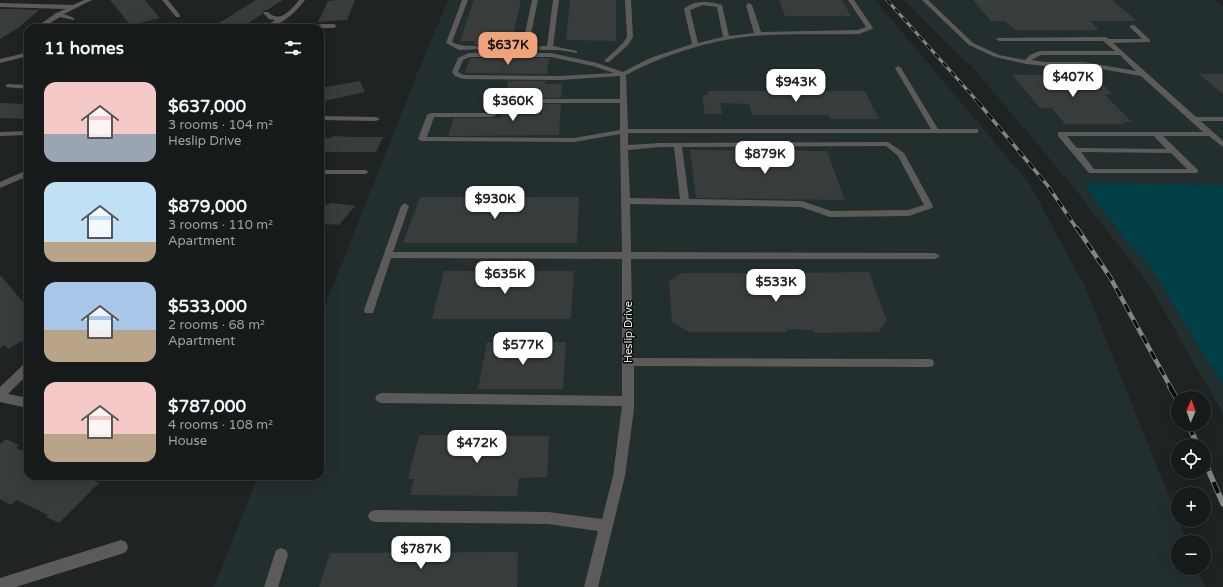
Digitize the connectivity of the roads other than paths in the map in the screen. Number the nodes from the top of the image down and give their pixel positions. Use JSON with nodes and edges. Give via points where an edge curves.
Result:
{"nodes":[{"id":1,"x":89,"y":0,"type":"edge"},
{"id":2,"x":165,"y":0,"type":"edge"},
{"id":3,"x":302,"y":0,"type":"edge"},
{"id":4,"x":465,"y":0,"type":"edge"},
{"id":5,"x":535,"y":0,"type":"edge"},
{"id":6,"x":556,"y":0,"type":"edge"},
{"id":7,"x":628,"y":0,"type":"edge"},
{"id":8,"x":852,"y":0,"type":"edge"},
{"id":9,"x":924,"y":0,"type":"edge"},
{"id":10,"x":749,"y":4,"type":"dead end"},
{"id":11,"x":0,"y":5,"type":"edge"},
{"id":12,"x":72,"y":7,"type":"junction"},
{"id":13,"x":58,"y":14,"type":"junction"},
{"id":14,"x":266,"y":14,"type":"dead end"},
{"id":15,"x":178,"y":16,"type":"dead end"},
{"id":16,"x":72,"y":19,"type":"dead end"},
{"id":17,"x":282,"y":19,"type":"junction"},
{"id":18,"x":44,"y":24,"type":"edge"},
{"id":19,"x":275,"y":24,"type":"edge"},
{"id":20,"x":324,"y":26,"type":"edge"},
{"id":21,"x":334,"y":26,"type":"dead end"},
{"id":22,"x":1132,"y":26,"type":"dead end"},
{"id":23,"x":758,"y":34,"type":"junction"},
{"id":24,"x":726,"y":38,"type":"junction"},
{"id":25,"x":999,"y":39,"type":"dead end"},
{"id":26,"x":1107,"y":41,"type":"junction"},
{"id":27,"x":696,"y":46,"type":"junction"},
{"id":28,"x":525,"y":48,"type":"junction"},
{"id":29,"x":550,"y":48,"type":"junction"},
{"id":30,"x":1121,"y":52,"type":"junction"},
{"id":31,"x":24,"y":54,"type":"edge"},
{"id":32,"x":0,"y":61,"type":"edge"},
{"id":33,"x":607,"y":61,"type":"junction"},
{"id":34,"x":1026,"y":62,"type":"junction"},
{"id":35,"x":898,"y":68,"type":"dead end"},
{"id":36,"x":623,"y":74,"type":"junction"},
{"id":37,"x":1143,"y":74,"type":"junction"},
{"id":38,"x":8,"y":86,"type":"dead end"},
{"id":39,"x":24,"y":87,"type":"edge"},
{"id":40,"x":496,"y":101,"type":"dead end"},
{"id":41,"x":624,"y":102,"type":"junction"},
{"id":42,"x":493,"y":115,"type":"dead end"},
{"id":43,"x":324,"y":118,"type":"edge"},
{"id":44,"x":376,"y":119,"type":"dead end"},
{"id":45,"x":1195,"y":119,"type":"junction"},
{"id":46,"x":1223,"y":119,"type":"edge"},
{"id":47,"x":625,"y":131,"type":"junction"},
{"id":48,"x":936,"y":131,"type":"junction"},
{"id":49,"x":975,"y":131,"type":"dead end"},
{"id":50,"x":24,"y":133,"type":"edge"},
{"id":51,"x":0,"y":134,"type":"edge"},
{"id":52,"x":1156,"y":134,"type":"junction"},
{"id":53,"x":1211,"y":134,"type":"junction"},
{"id":54,"x":678,"y":145,"type":"junction"},
{"id":55,"x":1223,"y":145,"type":"edge"},
{"id":56,"x":625,"y":148,"type":"junction"},
{"id":57,"x":1075,"y":150,"type":"junction"},
{"id":58,"x":1174,"y":151,"type":"junction"},
{"id":59,"x":324,"y":172,"type":"edge"},
{"id":60,"x":365,"y":172,"type":"dead end"},
{"id":61,"x":24,"y":175,"type":"edge"},
{"id":62,"x":0,"y":184,"type":"edge"},
{"id":63,"x":626,"y":201,"type":"junction"},
{"id":64,"x":685,"y":202,"type":"junction"},
{"id":65,"x":405,"y":206,"type":"dead end"},
{"id":66,"x":627,"y":254,"type":"junction"},
{"id":67,"x":387,"y":255,"type":"junction"},
{"id":68,"x":935,"y":256,"type":"dead end"},
{"id":69,"x":369,"y":310,"type":"dead end"},
{"id":70,"x":628,"y":362,"type":"junction"},
{"id":71,"x":928,"y":363,"type":"dead end"},
{"id":72,"x":24,"y":371,"type":"edge"},
{"id":73,"x":0,"y":394,"type":"edge"},
{"id":74,"x":0,"y":397,"type":"edge"},
{"id":75,"x":381,"y":398,"type":"dead end"},
{"id":76,"x":628,"y":401,"type":"junction"},
{"id":77,"x":24,"y":402,"type":"edge"},
{"id":78,"x":375,"y":516,"type":"dead end"},
{"id":79,"x":607,"y":526,"type":"junction"},
{"id":80,"x":121,"y":547,"type":"dead end"},
{"id":81,"x":281,"y":555,"type":"dead end"},
{"id":82,"x":0,"y":584,"type":"edge"},
{"id":83,"x":271,"y":587,"type":"edge"},
{"id":84,"x":591,"y":587,"type":"edge"}],
"edges":[{"from":1,"to":12,"type":"street"},
{"from":2,"to":15,"type":"street"},
{"from":3,"to":17,"type":"street"},
{"from":4,"to":28,"type":"street","via":[[449,43],[459,48]]},
{"from":5,"to":28,"type":"street"},
{"from":6,"to":29,"type":"street"},
{"from":7,"to":33,"type":"street","via":[[630,37]]},
{"from":8,"to":23,"type":"street","via":[[870,28],[859,32]]},
{"from":9,"to":34,"type":"street","via":[[971,44],[997,56]]},
{"from":10,"to":23,"type":"street"},
{"from":11,"to":12,"type":"street"},
{"from":12,"to":13,"type":"street"},
{"from":13,"to":16,"type":"street"},
{"from":13,"to":18,"type":"street"},
{"from":14,"to":17,"type":"street","via":[[271,18]]},
{"from":17,"to":19,"type":"street"},
{"from":20,"to":21,"type":"street"},
{"from":22,"to":26,"type":"street","via":[[1148,41]]},
{"from":23,"to":24,"type":"street"},
{"from":24,"to":27,"type":"street"},
{"from":24,"to":27,"type":"street","via":[[720,6],[713,3],[693,3],[687,8]]},
{"from":25,"to":26,"type":"street"},
{"from":26,"to":30,"type":"street"},
{"from":27,"to":36,"type":"street","via":[[652,59]]},
{"from":28,"to":29,"type":"street"},
{"from":29,"to":33,"type":"street"},
{"from":30,"to":34,"type":"street","via":[[1040,53]]},
{"from":30,"to":37,"type":"street"},
{"from":31,"to":32,"type":"street"},
{"from":33,"to":36,"type":"street"},
{"from":34,"to":37,"type":"street","via":[[1084,64]]},
{"from":35,"to":48,"type":"street"},
{"from":36,"to":36,"type":"street","via":[[595,64],[551,55],[469,55],[460,59],[455,72],[464,77],[560,78]]},
{"from":36,"to":41,"type":"street","name":"Heslip Drive"},
{"from":37,"to":45,"type":"street"},
{"from":38,"to":39,"type":"street"},
{"from":40,"to":41,"type":"street"},
{"from":41,"to":47,"type":"street","name":"Heslip Drive"},
{"from":42,"to":47,"type":"street","via":[[431,114],[422,139],[574,140]]},
{"from":43,"to":44,"type":"street"},
{"from":45,"to":46,"type":"street"},
{"from":45,"to":53,"type":"street"},
{"from":47,"to":48,"type":"street"},
{"from":47,"to":56,"type":"street","name":"Heslip Drive"},
{"from":48,"to":49,"type":"street"},
{"from":50,"to":51,"type":"street"},
{"from":52,"to":53,"type":"street"},
{"from":52,"to":57,"type":"street","via":[[1061,134]]},
{"from":52,"to":58,"type":"street"},
{"from":53,"to":55,"type":"street"},
{"from":54,"to":56,"type":"street"},
{"from":54,"to":64,"type":"street"},
{"from":54,"to":64,"type":"street","via":[[888,144],[901,155],[929,206],[909,213],[830,214],[802,204]]},
{"from":56,"to":63,"type":"street","name":"Heslip Drive"},
{"from":57,"to":58,"type":"street"},
{"from":57,"to":58,"type":"street","via":[[1092,171],[1194,171]]},
{"from":59,"to":60,"type":"street"},
{"from":61,"to":62,"type":"street"},
{"from":63,"to":64,"type":"street"},
{"from":63,"to":66,"type":"street","name":"Heslip Drive"},
{"from":65,"to":67,"type":"street"},
{"from":66,"to":67,"type":"street"},
{"from":66,"to":68,"type":"street"},
{"from":66,"to":70,"type":"street","name":"Heslip Drive"},
{"from":67,"to":69,"type":"street"},
{"from":70,"to":71,"type":"street"},
{"from":70,"to":76,"type":"street","name":"Heslip Drive"},
{"from":72,"to":73,"type":"street"},
{"from":74,"to":77,"type":"street"},
{"from":75,"to":76,"type":"street"},
{"from":76,"to":79,"type":"street","name":"Heslip Drive","via":[[619,476]]},
{"from":78,"to":79,"type":"street","via":[[548,518]]},
{"from":79,"to":84,"type":"street","name":"Heslip Drive"},
{"from":80,"to":82,"type":"street"},
{"from":81,"to":83,"type":"street"}]}
